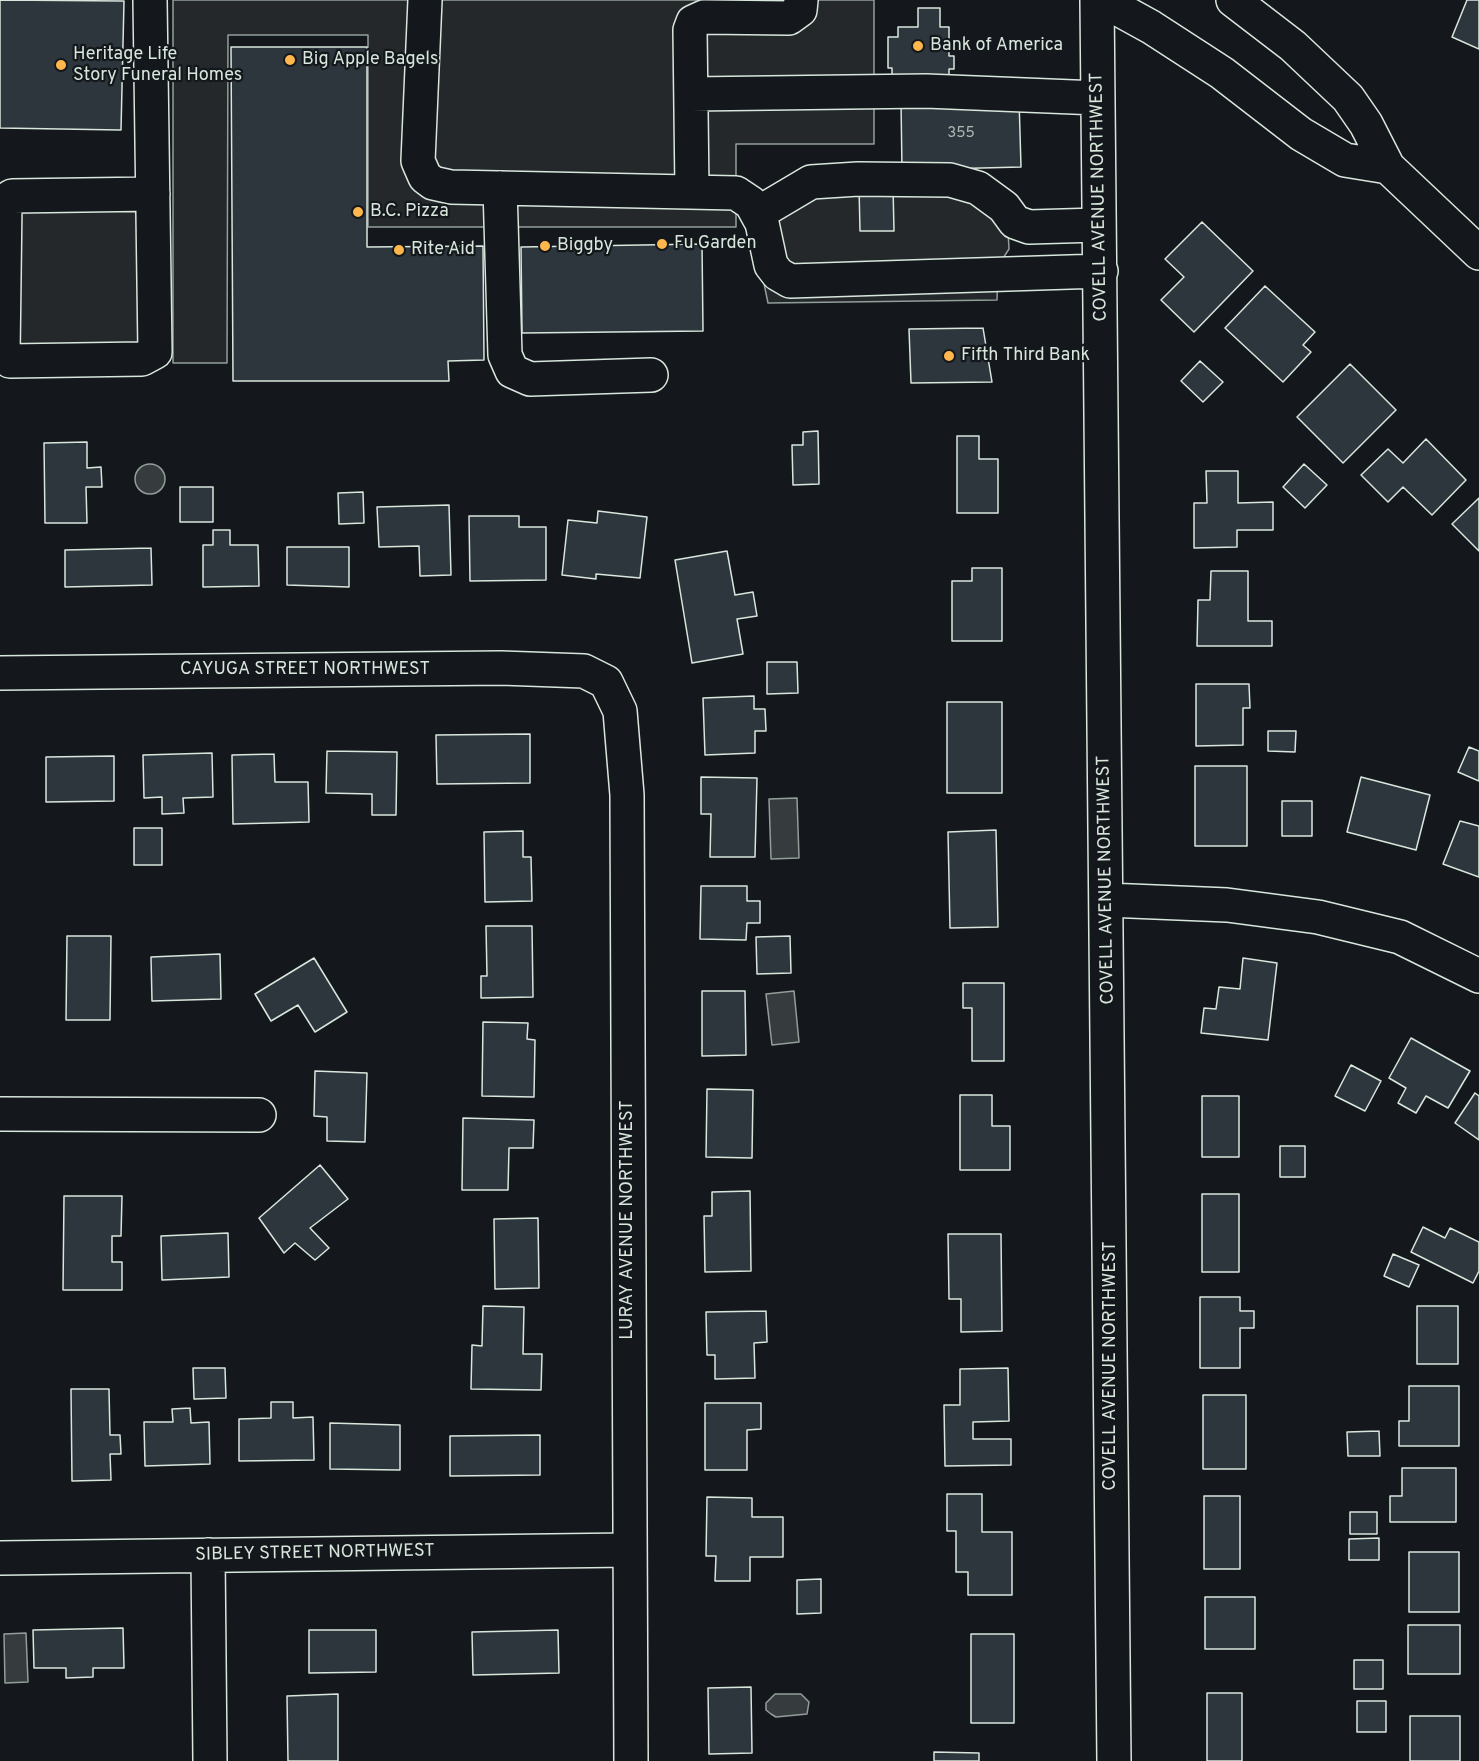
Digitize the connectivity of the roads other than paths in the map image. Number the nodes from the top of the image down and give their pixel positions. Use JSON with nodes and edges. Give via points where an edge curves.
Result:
{"nodes":[{"id":1,"x":150,"y":0,"type":"edge"},
{"id":2,"x":425,"y":0,"type":"edge"},
{"id":3,"x":801,"y":0,"type":"edge"},
{"id":4,"x":1097,"y":0,"type":"edge"},
{"id":5,"x":1102,"y":0,"type":"edge"},
{"id":6,"x":1233,"y":0,"type":"edge"},
{"id":7,"x":696,"y":8,"type":"edge"},
{"id":8,"x":691,"y":94,"type":"junction"},
{"id":9,"x":1098,"y":98,"type":"junction"},
{"id":10,"x":1388,"y":167,"type":"junction"},
{"id":11,"x":500,"y":188,"type":"junction"},
{"id":12,"x":692,"y":191,"type":"junction"},
{"id":13,"x":153,"y":194,"type":"junction"},
{"id":14,"x":757,"y":214,"type":"junction"},
{"id":15,"x":1098,"y":225,"type":"junction"},
{"id":16,"x":1479,"y":253,"type":"edge"},
{"id":17,"x":1101,"y":271,"type":"junction"},
{"id":18,"x":2,"y":281,"type":"edge"},
{"id":19,"x":651,"y":375,"type":"dead end"},
{"id":20,"x":0,"y":673,"type":"edge"},
{"id":21,"x":606,"y":682,"type":"joint"},
{"id":22,"x":1107,"y":900,"type":"junction"},
{"id":23,"x":1479,"y":976,"type":"edge"},
{"id":24,"x":0,"y":1114,"type":"edge"},
{"id":25,"x":259,"y":1115,"type":"dead end"},
{"id":26,"x":629,"y":1550,"type":"junction"},
{"id":27,"x":207,"y":1555,"type":"junction"},
{"id":28,"x":0,"y":1558,"type":"edge"},
{"id":29,"x":210,"y":1761,"type":"edge"},
{"id":30,"x":631,"y":1761,"type":"edge"},
{"id":31,"x":1114,"y":1761,"type":"edge"}],
"edges":[{"from":1,"to":13,"type":"main road"},
{"from":2,"to":11,"type":"main road","via":[[418,161],[425,177],[433,183]]},
{"from":3,"to":7,"type":"main road","via":[[800,10],[789,18]]},
{"from":4,"to":9,"type":"main road","name":"COVELL AVENUE NORTHWEST"},
{"from":5,"to":10,"type":"main road","via":[[1222,73],[1301,135],[1345,160]]},
{"from":6,"to":10,"type":"main road","via":[[1293,45],[1348,98]]},
{"from":7,"to":8,"type":"main road","via":[[690,30]]},
{"from":8,"to":9,"type":"main road","via":[[926,91]]},
{"from":8,"to":12,"type":"main road"},
{"from":9,"to":15,"type":"main road","name":"COVELL AVENUE NORTHWEST"},
{"from":10,"to":16,"type":"main road"},
{"from":11,"to":12,"type":"main road"},
{"from":11,"to":19,"type":"main road","via":[[505,355],[512,371],[530,379]]},
{"from":12,"to":14,"type":"main road","via":[[736,193],[751,203]]},
{"from":13,"to":18,"type":"main road","via":[[12,196],[5,201]]},
{"from":13,"to":18,"type":"main road","via":[[155,352],[142,359],[10,361],[3,353]]},
{"from":14,"to":15,"type":"main road","via":[[811,182],[950,180],[978,188],[1004,207],[1015,222],[1029,227]]},
{"from":14,"to":17,"type":"main road","via":[[771,265],[789,281]]},
{"from":15,"to":17,"type":"main road","name":"COVELL AVENUE NORTHWEST"},
{"from":17,"to":22,"type":"main road","name":"COVELL AVENUE NORTHWEST"},
{"from":20,"to":21,"type":"main road","name":"CAYUGA STREET NORTHWEST","via":[[501,668],[584,671]]},
{"from":21,"to":26,"type":"main road","name":"LURAY AVENUE NORTHWEST","via":[[620,711],[627,795]]},
{"from":22,"to":23,"type":"main road","via":[[1227,905],[1318,917],[1400,937]]},
{"from":22,"to":31,"type":"main road","name":"COVELL AVENUE NORTHWEST"},
{"from":24,"to":25,"type":"main road"},
{"from":26,"to":27,"type":"main road","name":"SIBLEY STREET NORTHWEST"},
{"from":26,"to":30,"type":"main road","name":"LURAY AVENUE NORTHWEST"},
{"from":27,"to":28,"type":"main road","name":"SIBLEY STREET NORTHWEST"},
{"from":27,"to":29,"type":"main road"}]}
